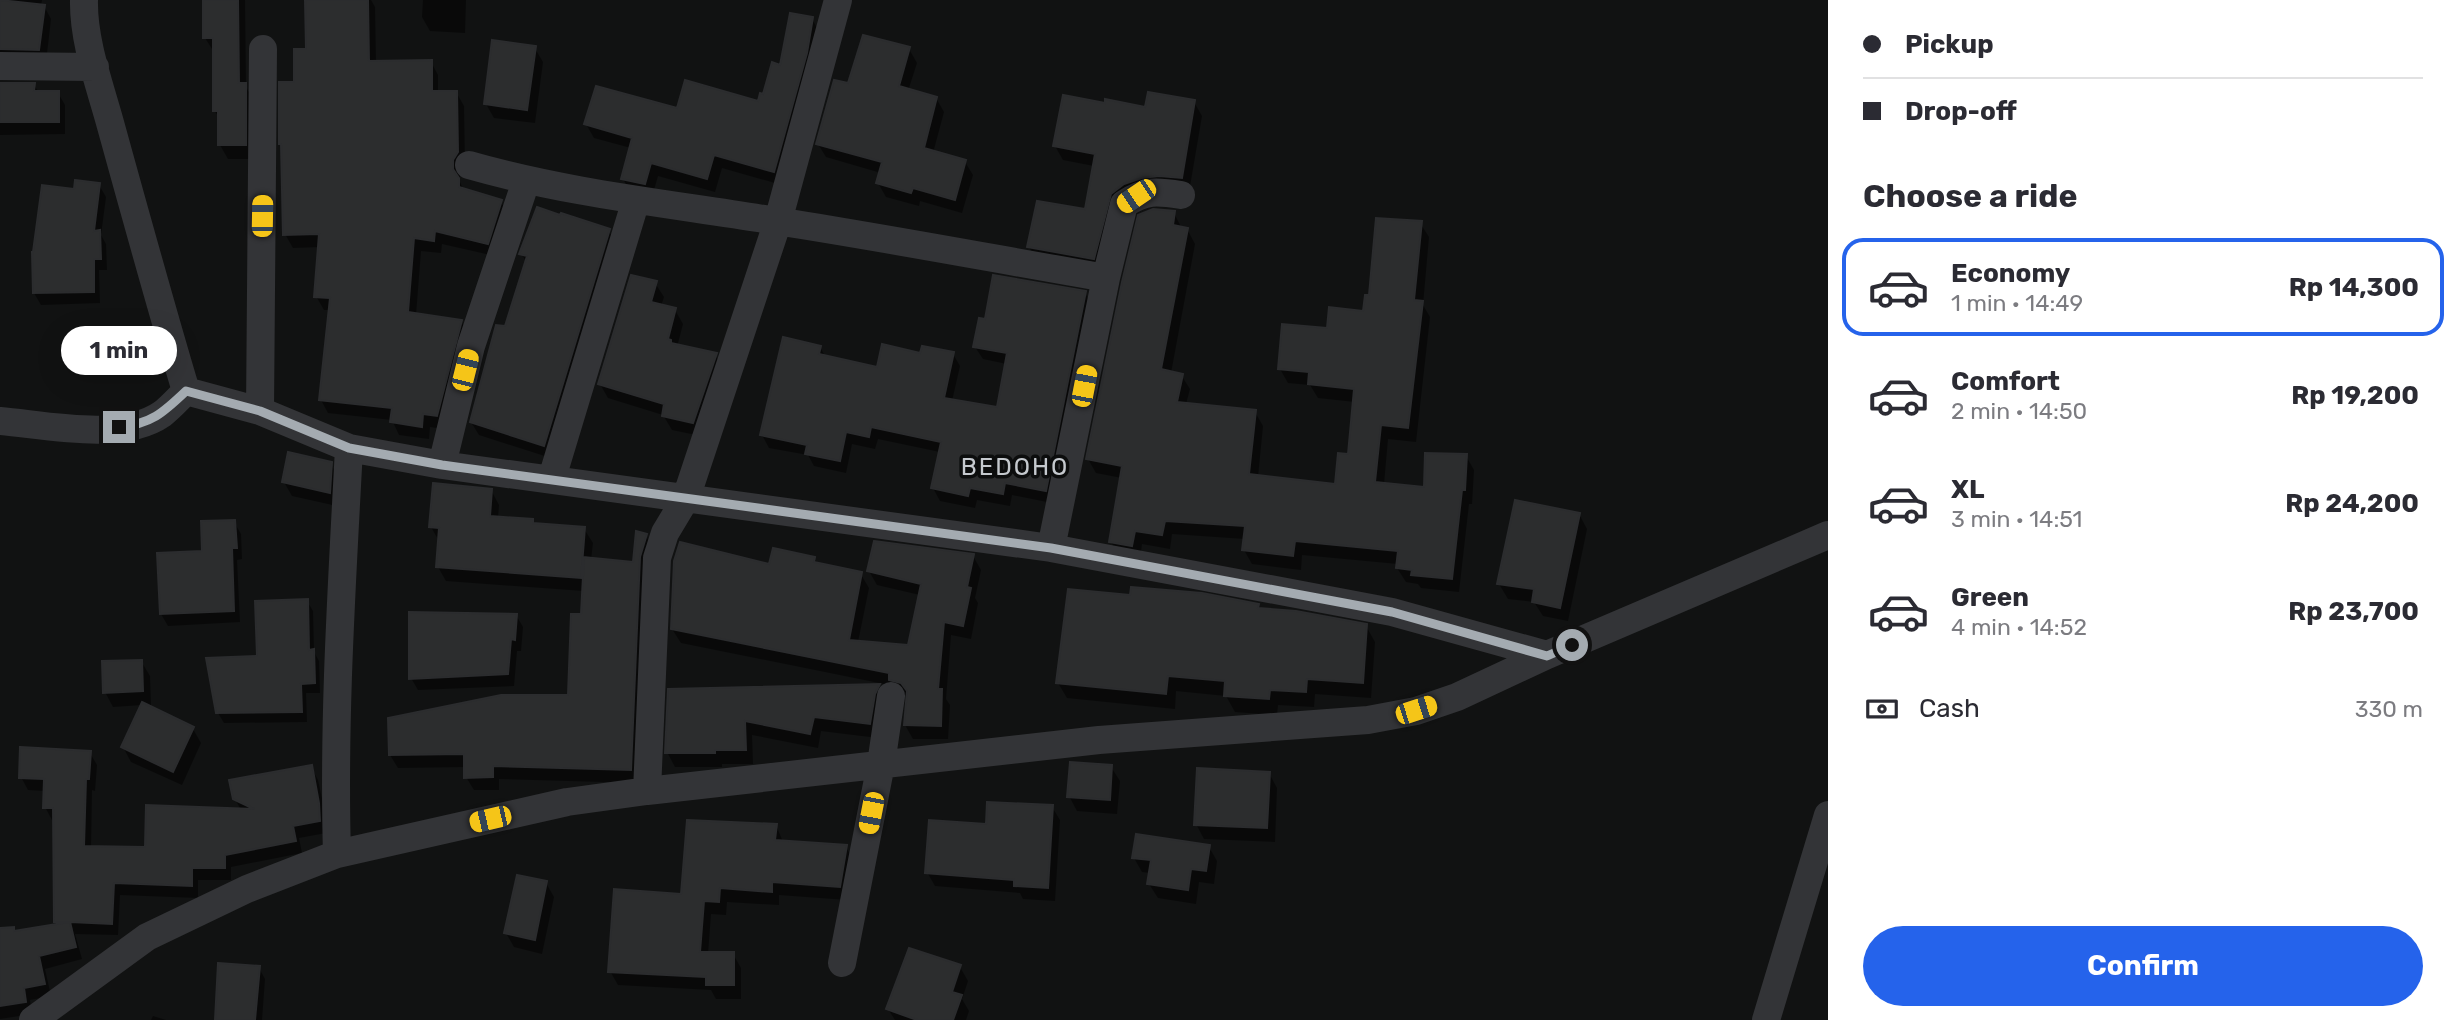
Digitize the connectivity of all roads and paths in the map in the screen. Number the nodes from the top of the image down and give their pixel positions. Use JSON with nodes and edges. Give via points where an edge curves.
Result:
{"nodes":[{"id":1,"x":84,"y":0,"type":"edge"},
{"id":2,"x":838,"y":0,"type":"edge"},
{"id":3,"x":264,"y":49,"type":"dead end"},
{"id":4,"x":0,"y":66,"type":"edge"},
{"id":5,"x":95,"y":67,"type":"junction"},
{"id":6,"x":469,"y":165,"type":"dead end"},
{"id":7,"x":526,"y":181,"type":"junction"},
{"id":8,"x":1181,"y":195,"type":"dead end"},
{"id":9,"x":636,"y":200,"type":"junction"},
{"id":10,"x":778,"y":221,"type":"junction"},
{"id":11,"x":1106,"y":278,"type":"junction"},
{"id":12,"x":186,"y":391,"type":"junction"},
{"id":13,"x":260,"y":411,"type":"junction"},
{"id":14,"x":0,"y":421,"type":"edge"},
{"id":15,"x":349,"y":448,"type":"junction"},
{"id":16,"x":442,"y":465,"type":"junction"},
{"id":17,"x":552,"y":478,"type":"junction"},
{"id":18,"x":686,"y":498,"type":"junction"},
{"id":19,"x":1828,"y":535,"type":"edge"},
{"id":20,"x":1051,"y":548,"type":"junction"},
{"id":21,"x":1547,"y":656,"type":"junction"},
{"id":22,"x":891,"y":696,"type":"dead end"},
{"id":23,"x":881,"y":764,"type":"junction"},
{"id":24,"x":648,"y":791,"type":"junction"},
{"id":25,"x":1828,"y":815,"type":"edge"},
{"id":26,"x":337,"y":854,"type":"junction"},
{"id":27,"x":842,"y":963,"type":"dead end"},
{"id":28,"x":33,"y":1020,"type":"edge"},
{"id":29,"x":1766,"y":1020,"type":"edge"}],
"edges":[{"from":1,"to":5,"type":"street","via":[[83,20]]},
{"from":2,"to":10,"type":"street"},
{"from":3,"to":13,"type":"street"},
{"from":4,"to":5,"type":"street"},
{"from":5,"to":12,"type":"street"},
{"from":6,"to":7,"type":"street"},
{"from":7,"to":9,"type":"street"},
{"from":7,"to":16,"type":"street","via":[[471,346]]},
{"from":8,"to":11,"type":"street","via":[[1154,191],[1124,204]]},
{"from":9,"to":10,"type":"street"},
{"from":9,"to":17,"type":"street"},
{"from":10,"to":11,"type":"street"},
{"from":10,"to":18,"type":"street"},
{"from":11,"to":20,"type":"street"},
{"from":12,"to":13,"type":"street"},
{"from":12,"to":14,"type":"street","via":[[161,414],[138,425],[100,430]]},
{"from":13,"to":15,"type":"street"},
{"from":15,"to":16,"type":"street"},
{"from":15,"to":26,"type":"street","via":[[338,644]]},
{"from":16,"to":17,"type":"street"},
{"from":17,"to":18,"type":"street"},
{"from":18,"to":20,"type":"street"},
{"from":18,"to":24,"type":"street","via":[[665,533],[657,558]]},
{"from":19,"to":21,"type":"street"},
{"from":20,"to":21,"type":"street","via":[[1392,612]]},
{"from":21,"to":23,"type":"street","via":[[1457,697],[1368,720],[1099,740]]},
{"from":22,"to":23,"type":"street"},
{"from":23,"to":24,"type":"street"},
{"from":23,"to":27,"type":"street"},
{"from":24,"to":26,"type":"street","via":[[567,802]]},
{"from":25,"to":29,"type":"street"},
{"from":26,"to":28,"type":"street","via":[[147,937]]}]}
